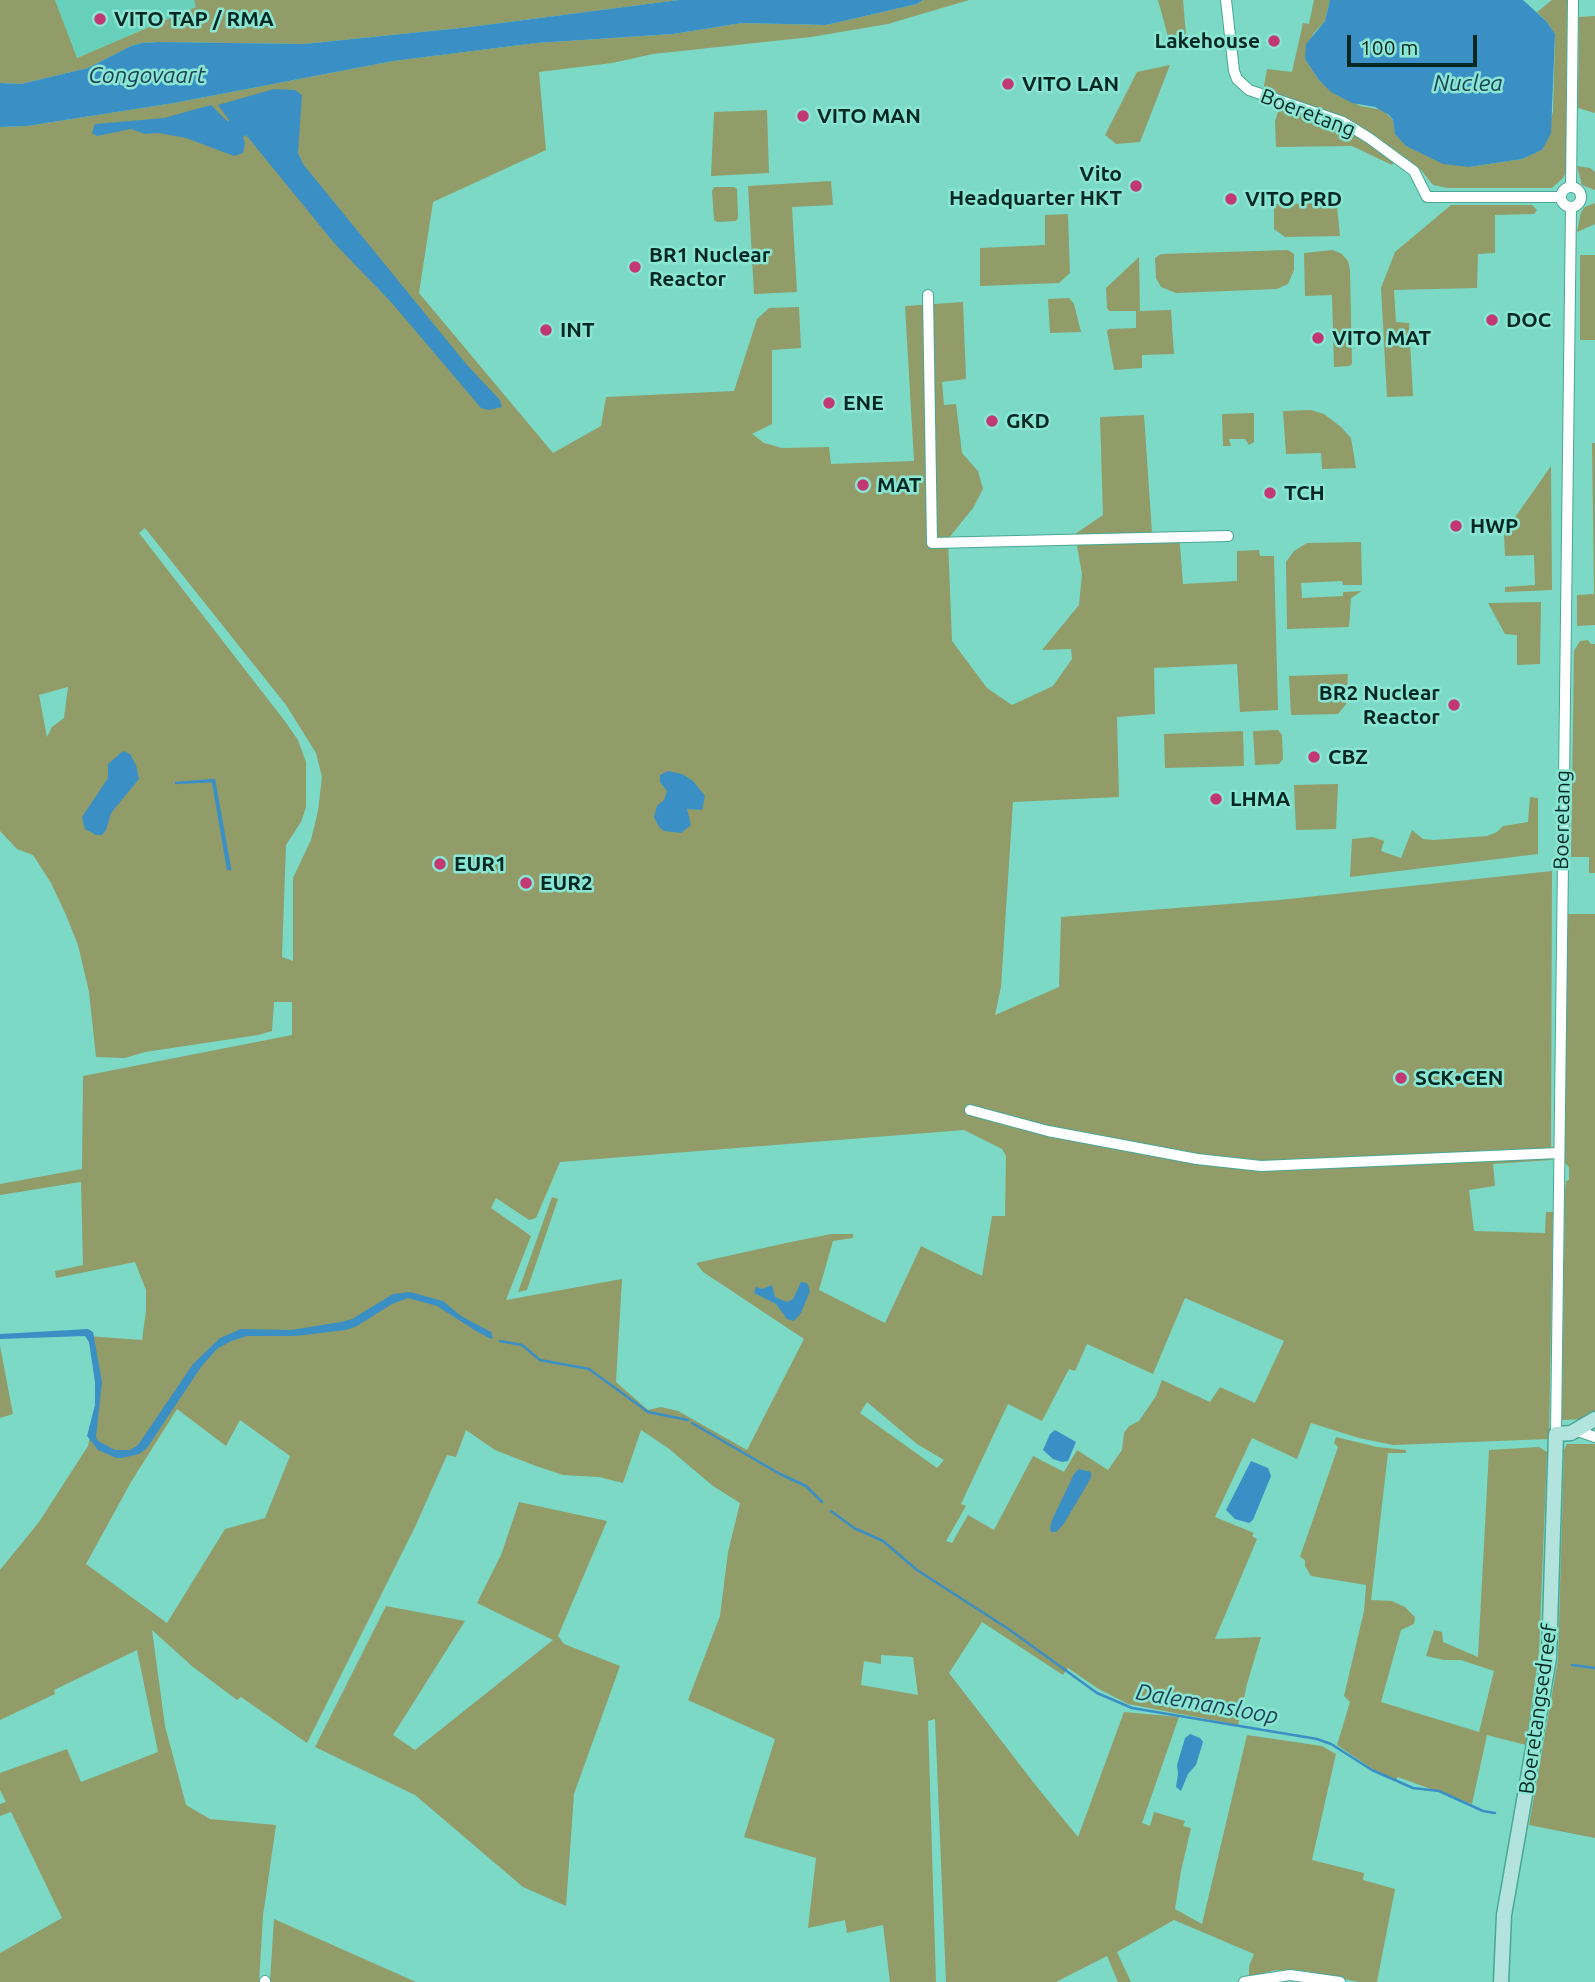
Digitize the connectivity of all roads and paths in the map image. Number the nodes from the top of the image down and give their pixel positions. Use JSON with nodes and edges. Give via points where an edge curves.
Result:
{"nodes":[{"id":1,"x":1226,"y":0,"type":"edge"},
{"id":2,"x":1573,"y":0,"type":"edge"},
{"id":3,"x":1572,"y":187,"type":"junction"},
{"id":4,"x":1561,"y":197,"type":"junction"},
{"id":5,"x":1571,"y":207,"type":"junction"},
{"id":6,"x":928,"y":295,"type":"dead end"},
{"id":7,"x":1228,"y":536,"type":"dead end"},
{"id":8,"x":970,"y":1110,"type":"dead end"},
{"id":9,"x":1559,"y":1153,"type":"junction"},
{"id":10,"x":1595,"y":1419,"type":"edge"},
{"id":11,"x":1575,"y":1430,"type":"junction"},
{"id":12,"x":1556,"y":1434,"type":"junction"},
{"id":13,"x":1595,"y":1437,"type":"edge"},
{"id":14,"x":1244,"y":1982,"type":"edge"},
{"id":15,"x":1340,"y":1982,"type":"edge"},
{"id":16,"x":1501,"y":1982,"type":"edge"}],
"edges":[{"from":1,"to":4,"type":"street","name":"Boeretang","via":[[1237,79],[1249,90],[1361,132],[1414,171],[1427,197]]},
{"from":2,"to":3,"type":"street","name":"Boeretang"},
{"from":3,"to":4,"type":"street","via":[[1565,188]]},
{"from":3,"to":5,"type":"street","name":"Boeretang","via":[[1581,198]]},
{"from":4,"to":5,"type":"street","via":[[1564,205]]},
{"from":5,"to":9,"type":"street","name":"Boeretang"},
{"from":6,"to":7,"type":"street","via":[[932,543]]},
{"from":8,"to":9,"type":"street","via":[[1048,1131],[1261,1166]]},
{"from":9,"to":12,"type":"street","name":"Boeretang"},
{"from":10,"to":11,"type":"street"},
{"from":11,"to":12,"type":"street"},
{"from":11,"to":13,"type":"street"},
{"from":12,"to":16,"type":"street","name":"Boeretangsedreef","via":[[1549,1658],[1504,1915]]},
{"from":14,"to":15,"type":"street","via":[[1290,1975]]}]}
